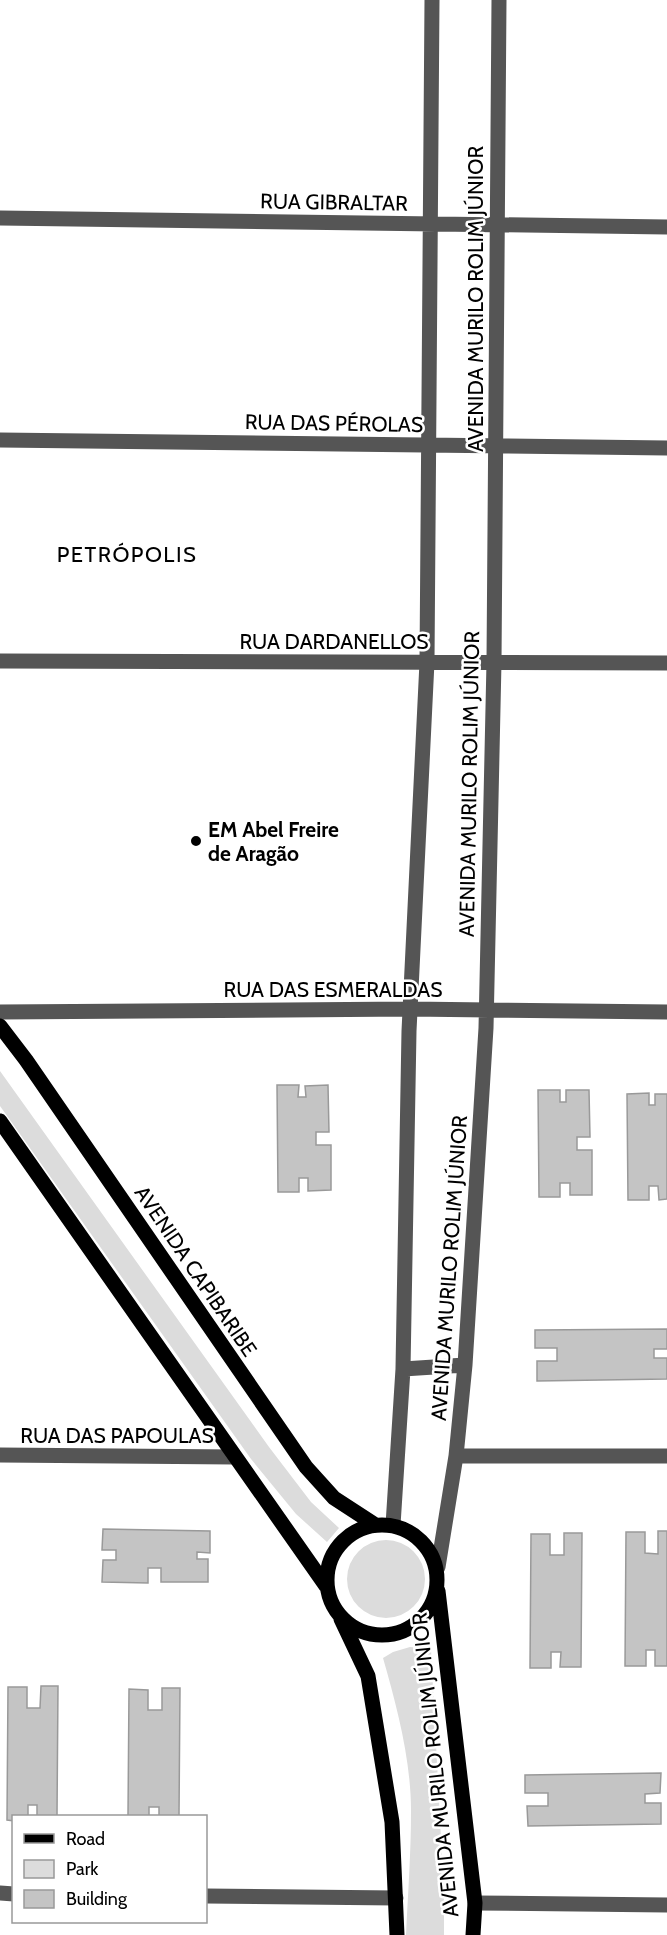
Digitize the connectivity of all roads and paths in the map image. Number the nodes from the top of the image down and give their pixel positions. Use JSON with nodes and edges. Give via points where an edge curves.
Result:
{"nodes":[{"id":1,"x":432,"y":0,"type":"edge"},
{"id":2,"x":498,"y":0,"type":"edge"},
{"id":3,"x":0,"y":218,"type":"edge"},
{"id":4,"x":430,"y":224,"type":"junction"},
{"id":5,"x":496,"y":225,"type":"junction"},
{"id":6,"x":667,"y":228,"type":"edge"},
{"id":7,"x":0,"y":440,"type":"edge"},
{"id":8,"x":428,"y":445,"type":"junction"},
{"id":9,"x":495,"y":446,"type":"junction"},
{"id":10,"x":667,"y":448,"type":"edge"},
{"id":11,"x":0,"y":661,"type":"edge"},
{"id":12,"x":427,"y":662,"type":"junction"},
{"id":13,"x":494,"y":662,"type":"junction"},
{"id":14,"x":667,"y":663,"type":"edge"},
{"id":15,"x":410,"y":1009,"type":"junction"},
{"id":16,"x":485,"y":1010,"type":"junction"},
{"id":17,"x":0,"y":1012,"type":"edge"},
{"id":18,"x":667,"y":1012,"type":"edge"},
{"id":19,"x":0,"y":1026,"type":"edge"},
{"id":20,"x":0,"y":1121,"type":"edge"},
{"id":21,"x":465,"y":1365,"type":"junction"},
{"id":22,"x":403,"y":1369,"type":"junction"},
{"id":23,"x":0,"y":1455,"type":"edge"},
{"id":24,"x":456,"y":1456,"type":"junction"},
{"id":25,"x":667,"y":1456,"type":"edge"},
{"id":26,"x":234,"y":1457,"type":"junction"},
{"id":27,"x":374,"y":1524,"type":"junction"},
{"id":28,"x":393,"y":1525,"type":"junction"},
{"id":29,"x":438,"y":1567,"type":"junction"},
{"id":30,"x":326,"y":1586,"type":"junction"},
{"id":31,"x":438,"y":1591,"type":"junction"},
{"id":32,"x":341,"y":1618,"type":"junction"},
{"id":33,"x":207,"y":1896,"type":"edge"},
{"id":34,"x":396,"y":1898,"type":"junction"},
{"id":35,"x":474,"y":1903,"type":"junction"},
{"id":36,"x":667,"y":1905,"type":"edge"},
{"id":37,"x":397,"y":1935,"type":"edge"},
{"id":38,"x":473,"y":1935,"type":"edge"}],
"edges":[{"from":1,"to":4,"type":"street","name":"AVENIDA MURILO ROLIM JÚNIOR"},
{"from":2,"to":5,"type":"street","name":"AVENIDA MURILO ROLIM JÚNIOR"},
{"from":3,"to":4,"type":"street","name":"RUA GIBRALTAR"},
{"from":4,"to":5,"type":"street","name":"RUA GIBRALTAR"},
{"from":4,"to":8,"type":"street","name":"AVENIDA MURILO ROLIM JÚNIOR"},
{"from":5,"to":6,"type":"street","name":"RUA GIBRALTAR"},
{"from":5,"to":9,"type":"street","name":"AVENIDA MURILO ROLIM JÚNIOR"},
{"from":7,"to":8,"type":"street","name":"RUA DAS PÉROLAS"},
{"from":8,"to":9,"type":"street","name":"RUA DAS PÉROLAS"},
{"from":8,"to":12,"type":"street","name":"AVENIDA MURILO ROLIM JÚNIOR"},
{"from":9,"to":10,"type":"street","name":"RUA DAS PÉROLAS"},
{"from":9,"to":13,"type":"street","name":"AVENIDA MURILO ROLIM JÚNIOR"},
{"from":11,"to":12,"type":"street","name":"RUA DARDANELLOS"},
{"from":12,"to":13,"type":"street","name":"RUA DARDANELLOS"},
{"from":12,"to":15,"type":"street","name":"AVENIDA MURILO ROLIM JÚNIOR"},
{"from":13,"to":14,"type":"street","name":"RUA DARDANELLOS"},
{"from":13,"to":16,"type":"street","name":"AVENIDA MURILO ROLIM JÚNIOR"},
{"from":15,"to":16,"type":"street","name":"RUA DAS ESMERALDAS"},
{"from":15,"to":17,"type":"street","name":"RUA DAS ESMERALDAS"},
{"from":15,"to":22,"type":"street","name":"AVENIDA MURILO ROLIM JÚNIOR"},
{"from":16,"to":18,"type":"street","name":"RUA DAS ESMERALDAS"},
{"from":16,"to":21,"type":"street","name":"AVENIDA MURILO ROLIM JÚNIOR"},
{"from":19,"to":27,"type":"main road","name":"AVENIDA CAPIBARIBE","via":[[306,1467],[334,1498]]},
{"from":20,"to":26,"type":"main road"},
{"from":21,"to":22,"type":"street"},
{"from":21,"to":24,"type":"street","name":"AVENIDA MURILO ROLIM JÚNIOR"},
{"from":22,"to":28,"type":"street","name":"AVENIDA MURILO ROLIM JÚNIOR"},
{"from":23,"to":26,"type":"street","name":"RUA DAS PAPOULAS"},
{"from":24,"to":25,"type":"street"},
{"from":24,"to":29,"type":"street","name":"AVENIDA MURILO ROLIM JÚNIOR"},
{"from":26,"to":30,"type":"main road"},
{"from":27,"to":28,"type":"main road"},
{"from":27,"to":30,"type":"main road","via":[[348,1536],[330,1558]]},
{"from":28,"to":29,"type":"main road","via":[[413,1533],[429,1547]]},
{"from":29,"to":31,"type":"main road"},
{"from":30,"to":32,"type":"main road","via":[[331,1604]]},
{"from":31,"to":32,"type":"main road","via":[[424,1618],[398,1634],[367,1634]]},
{"from":31,"to":35,"type":"main road","name":"AVENIDA MURILO ROLIM JÚNIOR"},
{"from":32,"to":34,"type":"main road","via":[[368,1676],[392,1822]]},
{"from":33,"to":34,"type":"street"},
{"from":34,"to":37,"type":"main road"},
{"from":35,"to":36,"type":"street"},
{"from":35,"to":38,"type":"main road","name":"AVENIDA MURILO ROLIM JÚNIOR"}]}
